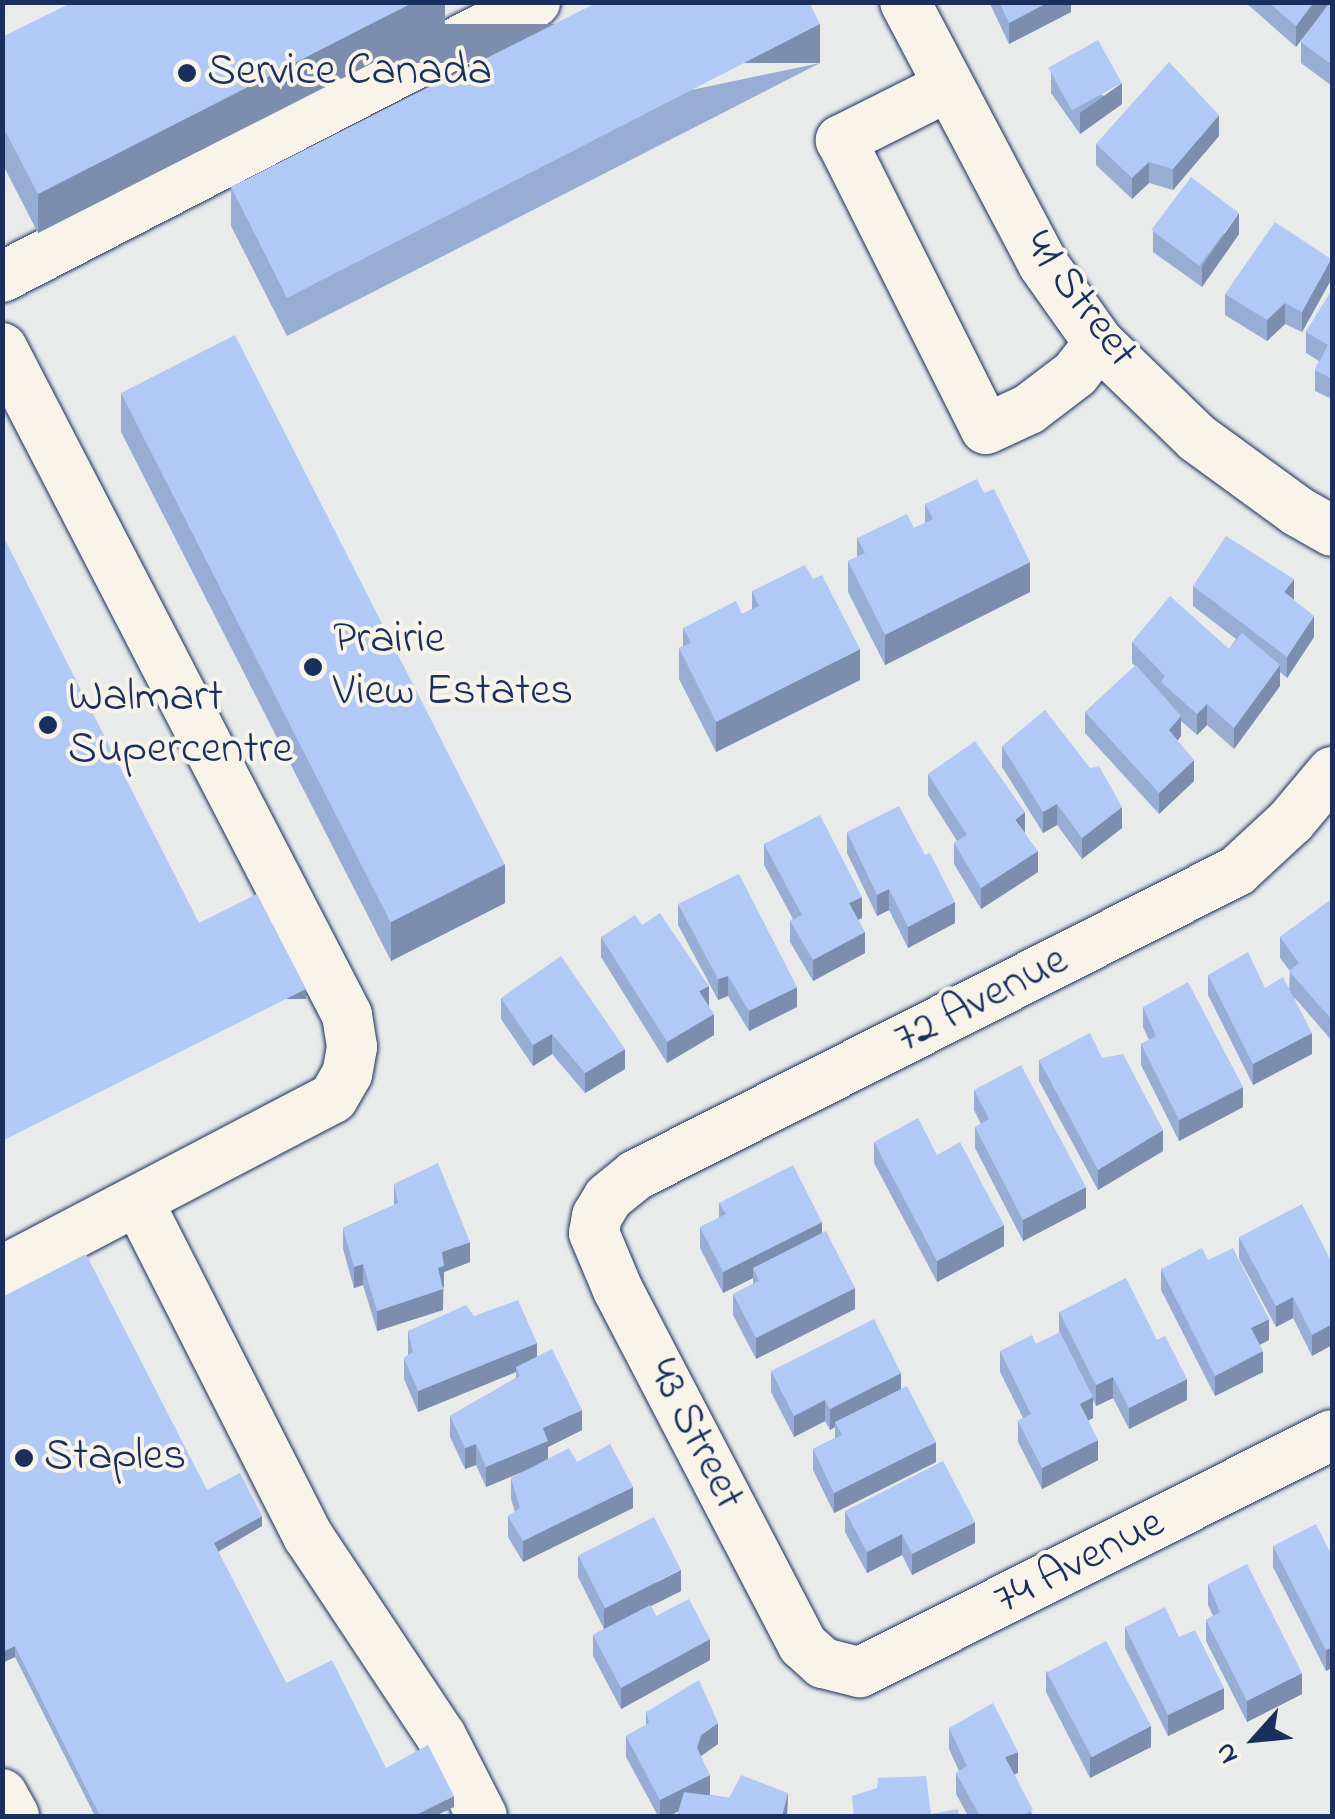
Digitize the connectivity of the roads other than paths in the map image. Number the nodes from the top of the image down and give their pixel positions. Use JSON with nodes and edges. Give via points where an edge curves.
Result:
{"nodes":[{"id":1,"x":535,"y":2,"type":"edge"},
{"id":2,"x":905,"y":2,"type":"edge"},
{"id":3,"x":947,"y":87,"type":"junction"},
{"id":4,"x":2,"y":277,"type":"edge"},
{"id":5,"x":1099,"y":343,"type":"junction"},
{"id":6,"x":2,"y":348,"type":"edge"},
{"id":7,"x":1332,"y":531,"type":"edge"},
{"id":8,"x":1332,"y":772,"type":"edge"},
{"id":9,"x":608,"y":1198,"type":"joint"},
{"id":10,"x":138,"y":1202,"type":"junction"},
{"id":11,"x":2,"y":1271,"type":"edge"},
{"id":12,"x":1332,"y":1435,"type":"edge"},
{"id":13,"x":823,"y":1663,"type":"joint"},
{"id":14,"x":2,"y":1794,"type":"edge"},
{"id":15,"x":14,"y":1816,"type":"edge"},
{"id":16,"x":482,"y":1816,"type":"edge"}],
"edges":[{"from":1,"to":4,"type":"street"},
{"from":2,"to":3,"type":"street","name":"41 Street"},
{"from":3,"to":5,"type":"street","name":"41 Street","via":[[1043,264]]},
{"from":3,"to":5,"type":"street","via":[[842,140],[986,429],[1029,409],[1075,374]]},
{"from":5,"to":7,"type":"street","name":"41 Street","via":[[1198,438]]},
{"from":6,"to":10,"type":"street","via":[[347,1014],[350,1060],[333,1098]]},
{"from":8,"to":9,"type":"street","name":"72 Avenue","via":[[1237,871],[636,1175]]},
{"from":9,"to":13,"type":"street","name":"43 Street","via":[[594,1234],[618,1290],[802,1644]]},
{"from":10,"to":11,"type":"street"},
{"from":10,"to":16,"type":"street","via":[[308,1536],[441,1736]]},
{"from":12,"to":13,"type":"street","name":"74 Avenue","via":[[860,1672]]},
{"from":14,"to":15,"type":"street"}]}
